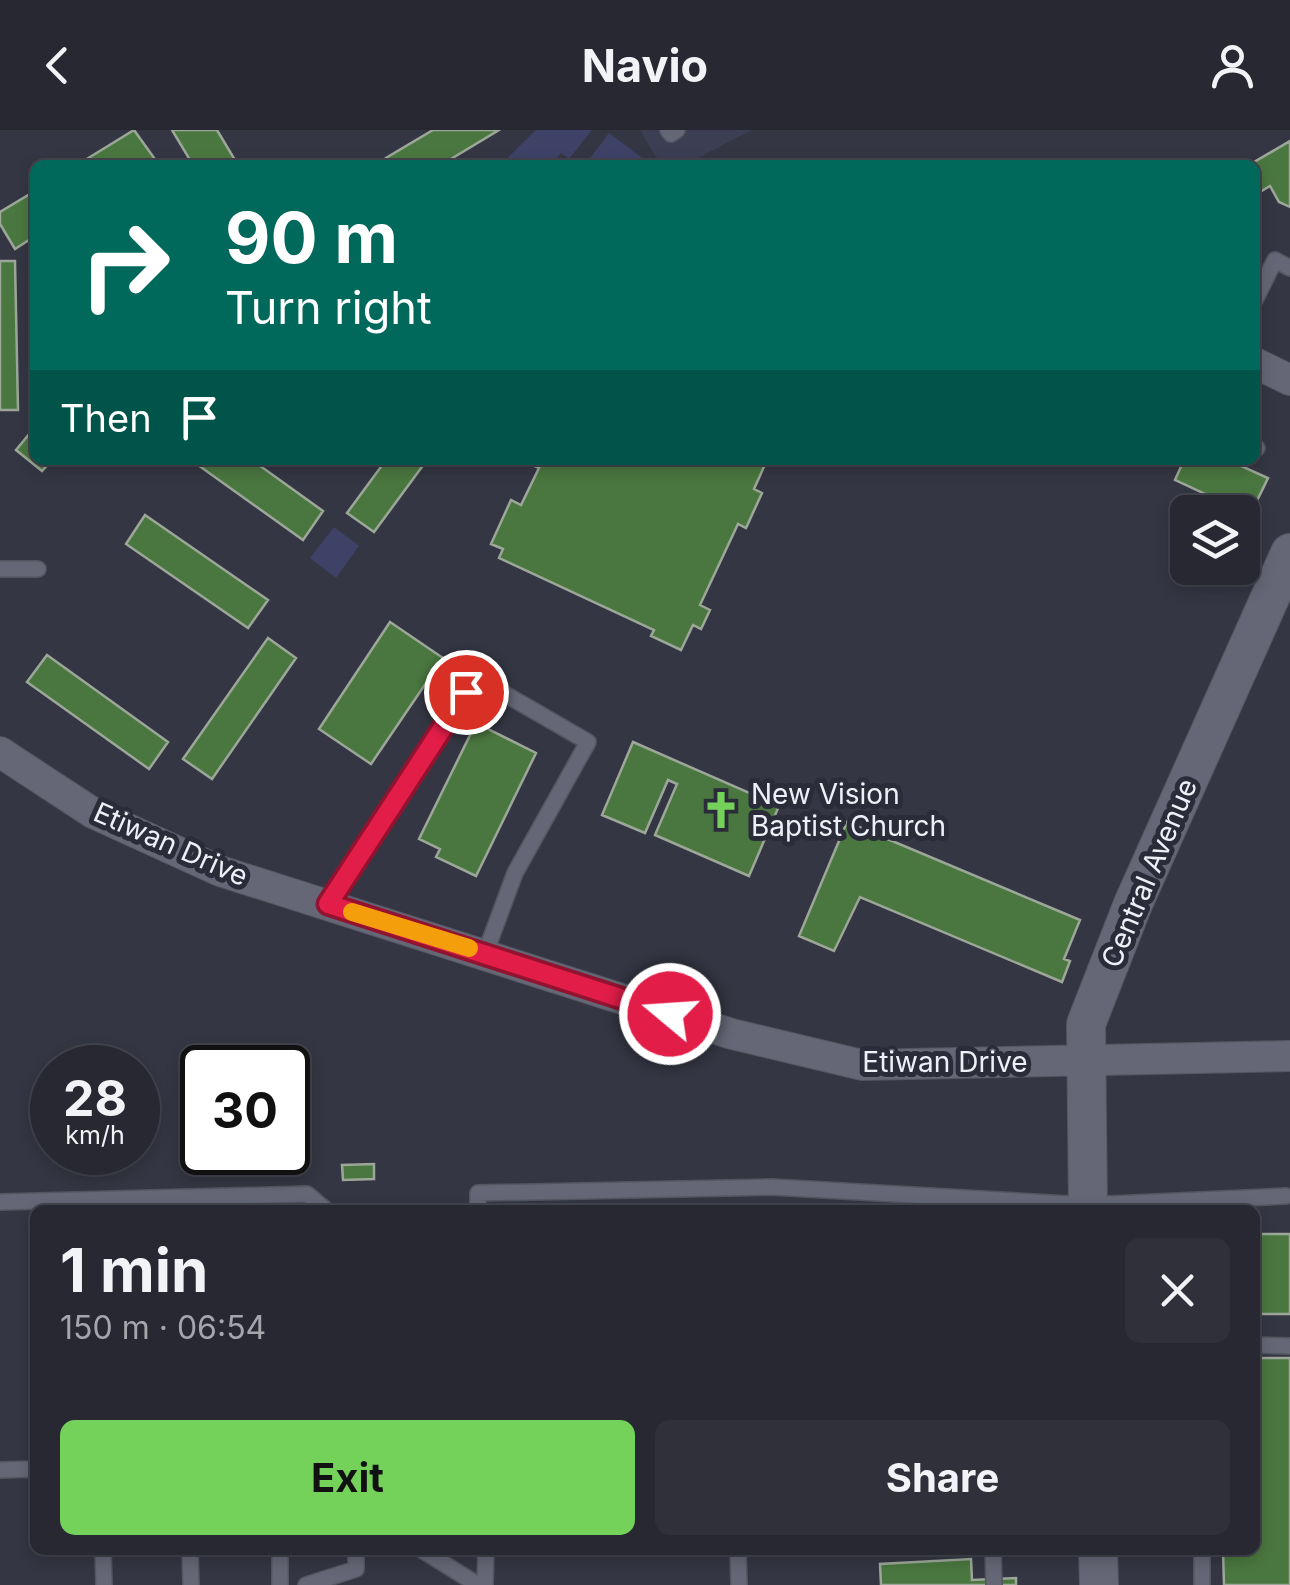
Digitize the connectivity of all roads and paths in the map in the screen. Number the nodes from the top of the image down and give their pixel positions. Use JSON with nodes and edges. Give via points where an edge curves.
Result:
{"nodes":[{"id":1,"x":668,"y":130,"type":"edge"},
{"id":2,"x":677,"y":130,"type":"edge"},
{"id":3,"x":1290,"y":268,"type":"edge"},
{"id":4,"x":1260,"y":290,"type":"edge"},
{"id":5,"x":1260,"y":365,"type":"edge"},
{"id":6,"x":1288,"y":374,"type":"edge"},
{"id":7,"x":1290,"y":552,"type":"edge"},
{"id":8,"x":0,"y":569,"type":"edge"},
{"id":9,"x":38,"y":569,"type":"dead end"},
{"id":10,"x":466,"y":692,"type":"dead end"},
{"id":11,"x":504,"y":694,"type":"dead end"},
{"id":12,"x":2,"y":758,"type":"edge"},
{"id":13,"x":328,"y":904,"type":"junction"},
{"id":14,"x":485,"y":954,"type":"junction"},
{"id":15,"x":1290,"y":1056,"type":"edge"},
{"id":16,"x":1084,"y":1061,"type":"junction"},
{"id":17,"x":1286,"y":1196,"type":"dead end"},
{"id":18,"x":0,"y":1202,"type":"edge"},
{"id":19,"x":320,"y":1205,"type":"edge"},
{"id":20,"x":478,"y":1205,"type":"edge"},
{"id":21,"x":1041,"y":1205,"type":"edge"},
{"id":22,"x":1088,"y":1205,"type":"edge"},
{"id":23,"x":1138,"y":1205,"type":"edge"},
{"id":24,"x":1260,"y":1346,"type":"edge"},
{"id":25,"x":1290,"y":1346,"type":"edge"},
{"id":26,"x":30,"y":1469,"type":"edge"},
{"id":27,"x":0,"y":1470,"type":"edge"},
{"id":28,"x":103,"y":1555,"type":"edge"},
{"id":29,"x":190,"y":1555,"type":"edge"},
{"id":30,"x":280,"y":1555,"type":"edge"},
{"id":31,"x":356,"y":1555,"type":"edge"},
{"id":32,"x":431,"y":1555,"type":"edge"},
{"id":33,"x":485,"y":1555,"type":"edge"},
{"id":34,"x":738,"y":1555,"type":"edge"},
{"id":35,"x":993,"y":1555,"type":"edge"},
{"id":36,"x":1098,"y":1555,"type":"edge"},
{"id":37,"x":1202,"y":1555,"type":"edge"},
{"id":38,"x":356,"y":1569,"type":"junction"},
{"id":39,"x":104,"y":1585,"type":"edge"},
{"id":40,"x":190,"y":1585,"type":"edge"},
{"id":41,"x":280,"y":1585,"type":"edge"},
{"id":42,"x":306,"y":1585,"type":"edge"},
{"id":43,"x":363,"y":1585,"type":"edge"},
{"id":44,"x":482,"y":1585,"type":"edge"},
{"id":45,"x":739,"y":1585,"type":"edge"},
{"id":46,"x":994,"y":1585,"type":"edge"},
{"id":47,"x":1099,"y":1585,"type":"edge"},
{"id":48,"x":1202,"y":1585,"type":"edge"}],
"edges":[{"from":1,"to":2,"type":"lane"},
{"from":3,"to":4,"type":"lane","via":[[1275,260]]},
{"from":5,"to":6,"type":"street"},
{"from":7,"to":16,"type":"street","name":"Central Avenue","via":[[1133,904],[1086,1024]]},
{"from":8,"to":9,"type":"lane"},
{"from":10,"to":13,"type":"lane"},
{"from":11,"to":14,"type":"lane","via":[[588,742],[516,873]]},
{"from":12,"to":13,"type":"street","name":"Etiwan Drive","via":[[93,812],[220,870]]},
{"from":13,"to":14,"type":"street","name":"Etiwan Drive"},
{"from":14,"to":16,"type":"street","name":"Etiwan Drive","via":[[732,1034],[862,1065]]},
{"from":15,"to":16,"type":"street","name":"Etiwan Drive"},
{"from":16,"to":22,"type":"street","name":"Central Avenue"},
{"from":17,"to":23,"type":"lane"},
{"from":18,"to":19,"type":"lane","via":[[307,1194]]},
{"from":20,"to":21,"type":"lane","via":[[478,1193],[662,1186]]},
{"from":24,"to":25,"type":"lane"},
{"from":26,"to":27,"type":"lane"},
{"from":28,"to":39,"type":"lane"},
{"from":29,"to":40,"type":"lane"},
{"from":30,"to":41,"type":"lane"},
{"from":31,"to":38,"type":"lane"},
{"from":32,"to":44,"type":"lane"},
{"from":33,"to":44,"type":"lane"},
{"from":34,"to":45,"type":"lane"},
{"from":35,"to":46,"type":"lane"},
{"from":36,"to":47,"type":"street"},
{"from":37,"to":48,"type":"lane"},
{"from":38,"to":42,"type":"lane"},
{"from":38,"to":43,"type":"lane"}]}
